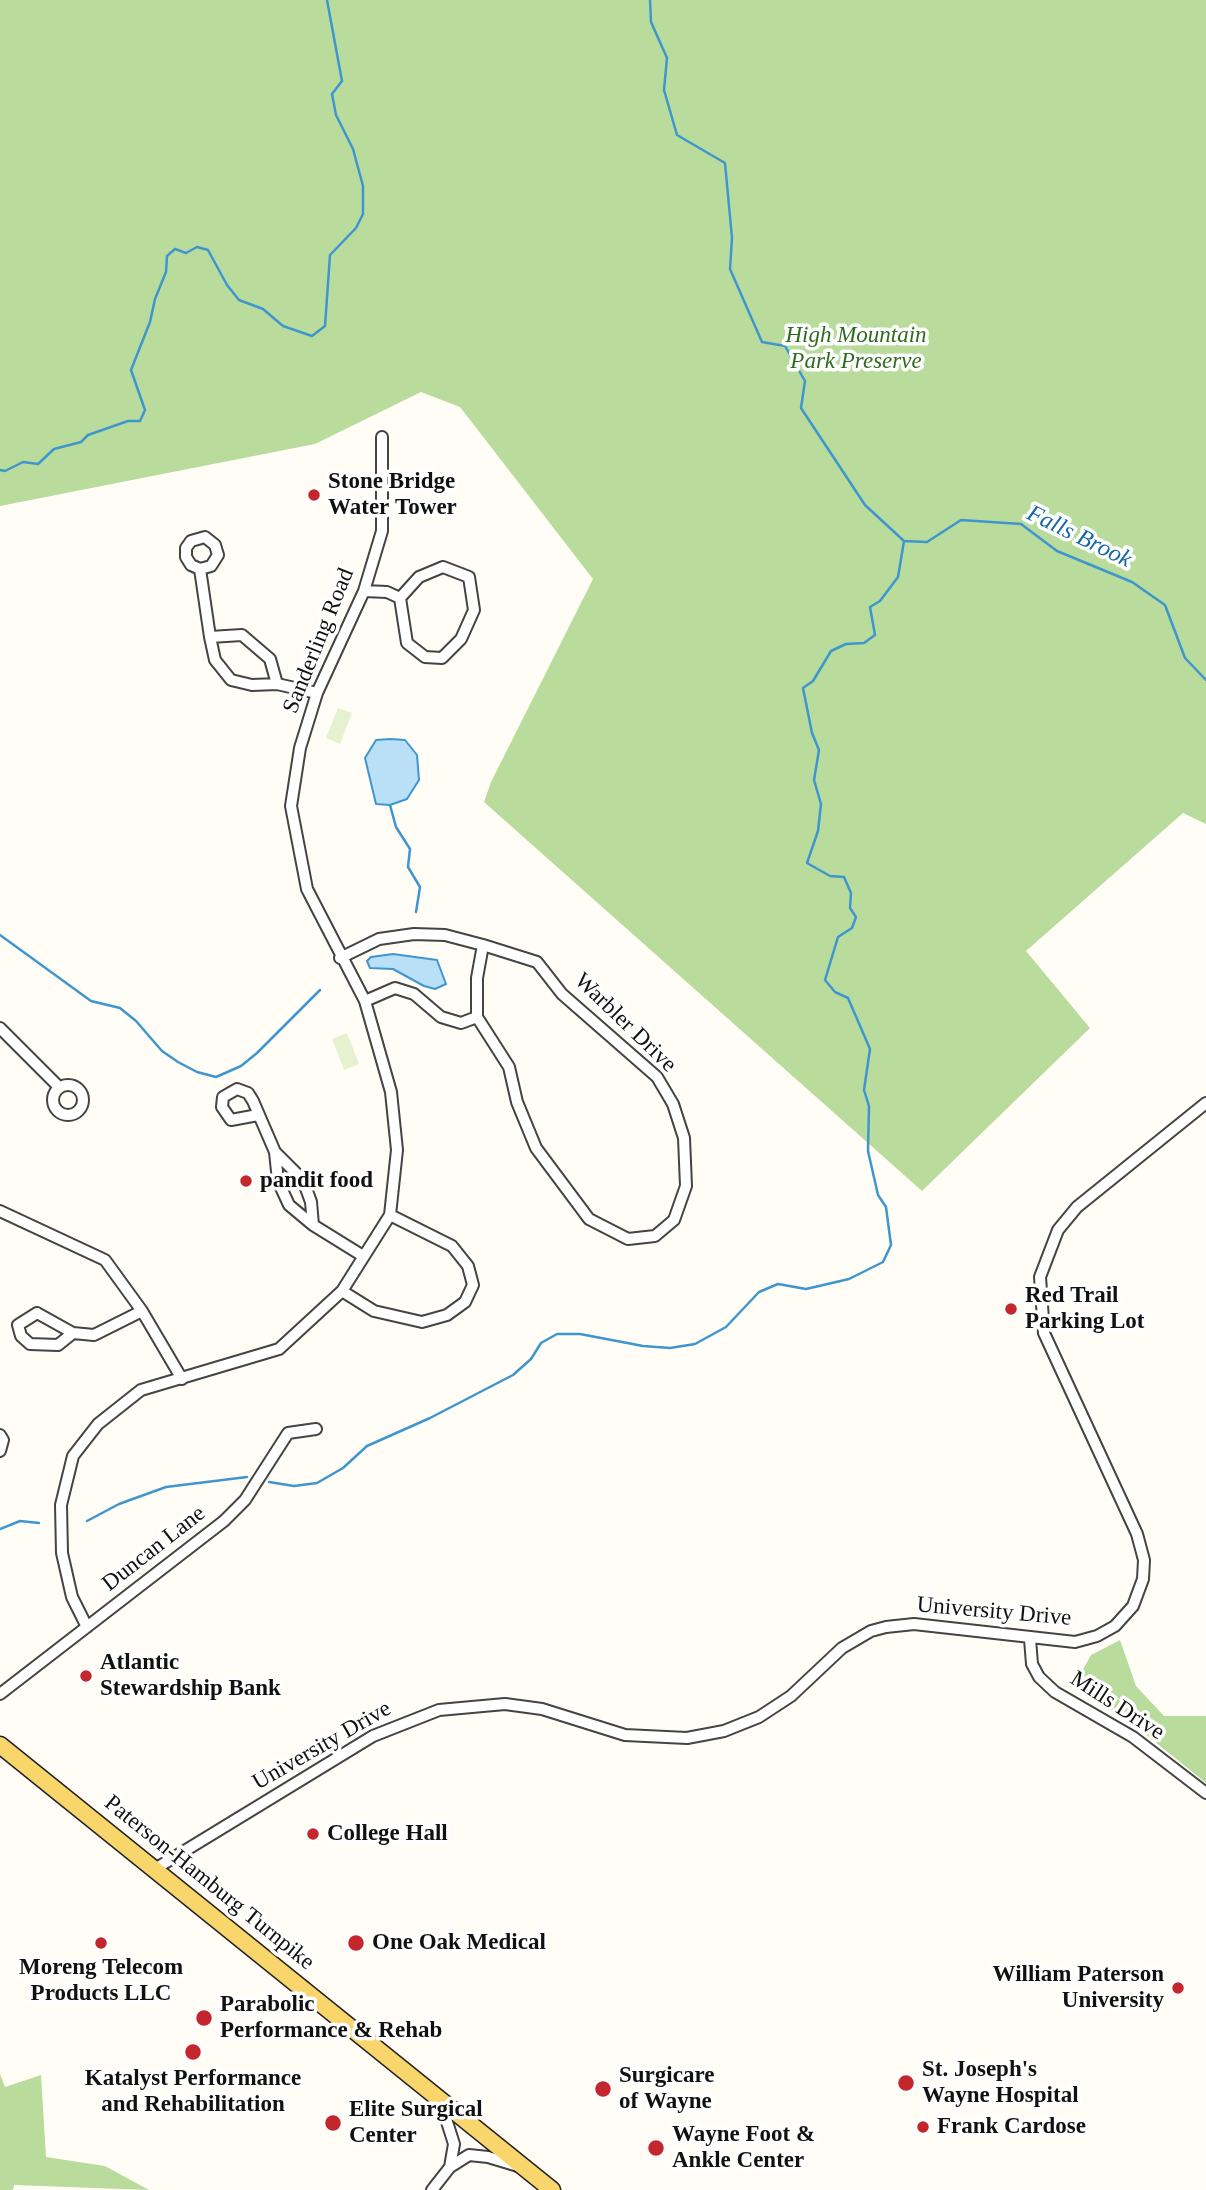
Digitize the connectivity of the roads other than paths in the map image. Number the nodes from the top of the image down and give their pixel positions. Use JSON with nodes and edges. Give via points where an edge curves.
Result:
{"nodes":[{"id":1,"x":382,"y":437,"type":"dead end"},
{"id":2,"x":200,"y":569,"type":"dead end"},
{"id":3,"x":364,"y":592,"type":"junction"},
{"id":4,"x":400,"y":597,"type":"junction"},
{"id":5,"x":210,"y":637,"type":"junction"},
{"id":6,"x":277,"y":684,"type":"junction"},
{"id":7,"x":317,"y":693,"type":"junction"},
{"id":8,"x":483,"y":945,"type":"junction"},
{"id":9,"x":340,"y":958,"type":"junction"},
{"id":10,"x":365,"y":1002,"type":"junction"},
{"id":11,"x":477,"y":1017,"type":"junction"},
{"id":12,"x":0,"y":1028,"type":"edge"},
{"id":13,"x":59,"y":1087,"type":"dead end"},
{"id":14,"x":1206,"y":1102,"type":"edge"},
{"id":15,"x":258,"y":1115,"type":"dead end"},
{"id":16,"x":275,"y":1152,"type":"junction"},
{"id":17,"x":0,"y":1210,"type":"edge"},
{"id":18,"x":390,"y":1214,"type":"junction"},
{"id":19,"x":313,"y":1225,"type":"junction"},
{"id":20,"x":363,"y":1256,"type":"junction"},
{"id":21,"x":342,"y":1291,"type":"junction"},
{"id":22,"x":142,"y":1311,"type":"junction"},
{"id":23,"x":73,"y":1333,"type":"junction"},
{"id":24,"x":182,"y":1379,"type":"junction"},
{"id":25,"x":316,"y":1429,"type":"dead end"},
{"id":26,"x":0,"y":1435,"type":"edge"},
{"id":27,"x":0,"y":1451,"type":"edge"},
{"id":28,"x":87,"y":1627,"type":"junction"},
{"id":29,"x":1030,"y":1639,"type":"junction"},
{"id":30,"x":0,"y":1694,"type":"edge"},
{"id":31,"x":3,"y":1753,"type":"edge"},
{"id":32,"x":1206,"y":1793,"type":"edge"},
{"id":33,"x":155,"y":1869,"type":"junction"},
{"id":34,"x":439,"y":2099,"type":"junction"},
{"id":35,"x":450,"y":2167,"type":"junction"},
{"id":36,"x":524,"y":2168,"type":"junction"},
{"id":37,"x":432,"y":2190,"type":"edge"},
{"id":38,"x":552,"y":2190,"type":"edge"}],
"edges":[{"from":1,"to":3,"type":"street","name":"Sanderling Road","via":[[382,531]]},
{"from":2,"to":5,"type":"street"},
{"from":3,"to":4,"type":"street"},
{"from":3,"to":7,"type":"street","name":"Sanderling Road"},
{"from":4,"to":4,"type":"street","via":[[407,643],[425,657],[442,658],[461,639],[474,610],[469,577],[443,568],[419,578]]},
{"from":5,"to":6,"type":"street","via":[[242,635],[270,659]]},
{"from":5,"to":6,"type":"street","via":[[215,660],[231,680]]},
{"from":6,"to":7,"type":"street"},
{"from":7,"to":9,"type":"street","name":"Sanderling Road","via":[[300,748],[291,806],[307,889]]},
{"from":8,"to":9,"type":"street","name":"Warbler Drive","via":[[445,935],[414,934],[379,939]]},
{"from":8,"to":11,"type":"street"},
{"from":8,"to":11,"type":"street","name":"Warbler Drive","via":[[537,962],[562,994],[657,1077],[673,1104],[684,1138],[686,1186],[674,1220],[655,1236],[628,1239],[589,1219],[536,1148],[509,1067]]},
{"from":9,"to":10,"type":"street","name":"Sanderling Road"},
{"from":10,"to":11,"type":"street","via":[[396,988],[414,994],[441,1017],[461,1023]]},
{"from":10,"to":18,"type":"street","name":"Sanderling Road","via":[[391,1092],[397,1150]]},
{"from":12,"to":13,"type":"street"},
{"from":14,"to":29,"type":"street","name":"University Drive","via":[[1077,1207],[1047,1251],[1039,1303],[1044,1333],[1137,1534],[1144,1560],[1133,1606],[1115,1626],[1075,1642]]},
{"from":15,"to":16,"type":"street"},
{"from":16,"to":19,"type":"street","via":[[303,1180]]},
{"from":16,"to":19,"type":"street","via":[[282,1192],[289,1205]]},
{"from":17,"to":22,"type":"street","via":[[105,1260]]},
{"from":18,"to":20,"type":"street","name":"Sanderling Road"},
{"from":18,"to":21,"type":"street","via":[[452,1246],[468,1266],[473,1285],[465,1302],[447,1315],[422,1322],[374,1311]]},
{"from":19,"to":20,"type":"street"},
{"from":20,"to":21,"type":"street","name":"Sanderling Road"},
{"from":21,"to":24,"type":"street","name":"Sanderling Road","via":[[279,1349]]},
{"from":22,"to":23,"type":"street","via":[[94,1335]]},
{"from":22,"to":24,"type":"street"},
{"from":23,"to":23,"type":"street","via":[[37,1313],[18,1325],[21,1336],[39,1346],[58,1345]]},
{"from":24,"to":28,"type":"street","name":"Sanderling Road","via":[[125,1400],[73,1456],[61,1505],[62,1553],[72,1597]]},
{"from":25,"to":28,"type":"street","name":"Duncan Lane","via":[[288,1433],[245,1500],[224,1521]]},
{"from":26,"to":27,"type":"street"},
{"from":28,"to":30,"type":"street","name":"Duncan Lane"},
{"from":29,"to":32,"type":"street","name":"Mills Drive","via":[[1032,1664],[1055,1692],[1133,1737]]},
{"from":29,"to":33,"type":"street","name":"University Drive","via":[[914,1625],[870,1631],[842,1648],[791,1696],[759,1717],[724,1731],[687,1738],[625,1735],[542,1709],[505,1703],[439,1710],[373,1735]]},
{"from":31,"to":33,"type":"main road","name":"Paterson-Hamburg Turnpike"},
{"from":33,"to":34,"type":"main road","name":"Paterson-Hamburg Turnpike"},
{"from":34,"to":35,"type":"street","via":[[454,2144]]},
{"from":34,"to":36,"type":"main road","name":"Paterson-Hamburg Turnpike"},
{"from":35,"to":36,"type":"street","via":[[469,2155]]},
{"from":35,"to":37,"type":"street"},
{"from":36,"to":38,"type":"main road","name":"Paterson-Hamburg Turnpike"}]}
